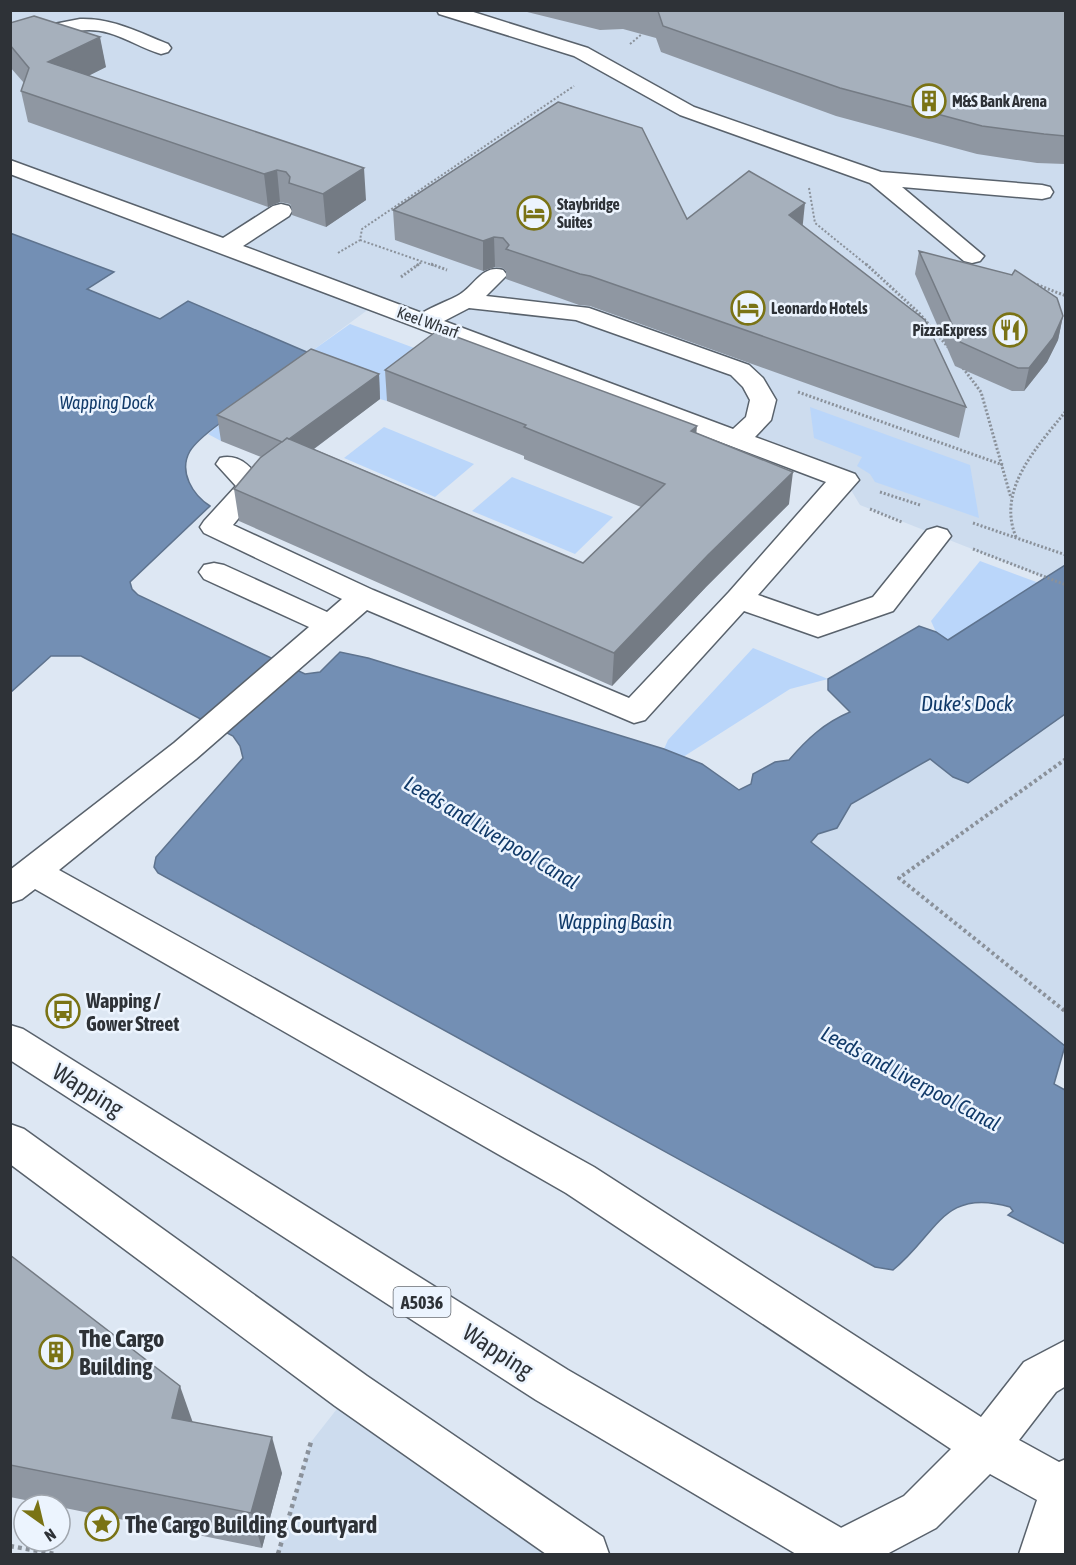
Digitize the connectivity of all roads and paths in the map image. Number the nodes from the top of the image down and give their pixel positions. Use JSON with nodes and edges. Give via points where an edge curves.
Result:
{"nodes":[{"id":1,"x":110,"y":10,"type":"edge"},
{"id":2,"x":446,"y":10,"type":"edge"},
{"id":3,"x":45,"y":17,"type":"edge"},
{"id":4,"x":84,"y":25,"type":"junction"},
{"id":5,"x":10,"y":48,"type":"edge"},
{"id":6,"x":161,"y":48,"type":"dead end"},
{"id":7,"x":48,"y":52,"type":"edge"},
{"id":8,"x":606,"y":64,"type":"junction"},
{"id":9,"x":803,"y":153,"type":"junction"},
{"id":10,"x":10,"y":166,"type":"edge"},
{"id":11,"x":878,"y":178,"type":"junction"},
{"id":12,"x":1042,"y":192,"type":"dead end"},
{"id":13,"x":281,"y":211,"type":"edge"},
{"id":14,"x":360,"y":240,"type":"junction"},
{"id":15,"x":225,"y":247,"type":"junction"},
{"id":16,"x":972,"y":256,"type":"joint"},
{"id":17,"x":331,"y":257,"type":"dead end"},
{"id":18,"x":423,"y":262,"type":"junction"},
{"id":19,"x":454,"y":273,"type":"dead end"},
{"id":20,"x":495,"y":275,"type":"edge"},
{"id":21,"x":396,"y":281,"type":"dead end"},
{"id":22,"x":1065,"y":296,"type":"edge"},
{"id":23,"x":467,"y":301,"type":"junction"},
{"id":24,"x":426,"y":321,"type":"junction"},
{"id":25,"x":949,"y":349,"type":"edge"},
{"id":26,"x":962,"y":366,"type":"edge"},
{"id":27,"x":797,"y":391,"type":"dead end"},
{"id":28,"x":1065,"y":411,"type":"edge"},
{"id":29,"x":738,"y":438,"type":"junction"},
{"id":30,"x":230,"y":464,"type":"dead end"},
{"id":31,"x":1003,"y":465,"type":"junction"},
{"id":32,"x":1011,"y":498,"type":"junction"},
{"id":33,"x":937,"y":536,"type":"dead end"},
{"id":34,"x":985,"y":554,"type":"dead end"},
{"id":35,"x":1065,"y":555,"type":"edge"},
{"id":36,"x":214,"y":572,"type":"dead end"},
{"id":37,"x":1065,"y":585,"type":"edge"},
{"id":38,"x":363,"y":597,"type":"junction"},
{"id":39,"x":739,"y":599,"type":"junction"},
{"id":40,"x":330,"y":625,"type":"junction"},
{"id":41,"x":1065,"y":759,"type":"edge"},
{"id":42,"x":22,"y":881,"type":"edge"},
{"id":43,"x":1065,"y":1012,"type":"edge"},
{"id":44,"x":10,"y":1040,"type":"edge"},
{"id":45,"x":10,"y":1141,"type":"edge"},
{"id":46,"x":1065,"y":1361,"type":"edge"},
{"id":47,"x":310,"y":1442,"type":"dead end"},
{"id":48,"x":986,"y":1446,"type":"junction"},
{"id":49,"x":1064,"y":1485,"type":"edge"},
{"id":50,"x":10,"y":1546,"type":"edge"},
{"id":51,"x":55,"y":1554,"type":"edge"},
{"id":52,"x":278,"y":1554,"type":"edge"},
{"id":53,"x":586,"y":1554,"type":"edge"},
{"id":54,"x":840,"y":1554,"type":"edge"},
{"id":55,"x":1042,"y":1554,"type":"edge"}],
"edges":[{"from":1,"to":4,"type":"main road"},
{"from":2,"to":8,"type":"main road","via":[[581,52]]},
{"from":3,"to":4,"type":"main road"},
{"from":4,"to":5,"type":"main road","via":[[44,32]]},
{"from":4,"to":6,"type":"main road","via":[[106,26]]},
{"from":4,"to":7,"type":"main road","via":[[76,39]]},
{"from":8,"to":9,"type":"main road","via":[[687,111]]},
{"from":8,"to":14,"type":"path","via":[[362,229]]},
{"from":9,"to":11,"type":"main road"},
{"from":9,"to":25,"type":"path","via":[[815,223],[875,273],[937,332]]},
{"from":10,"to":15,"type":"main road","name":"Keel Wharf"},
{"from":11,"to":12,"type":"main road"},
{"from":11,"to":16,"type":"main road"},
{"from":13,"to":15,"type":"main road"},
{"from":14,"to":17,"type":"path"},
{"from":14,"to":18,"type":"path"},
{"from":15,"to":24,"type":"main road","name":"Keel Wharf"},
{"from":16,"to":22,"type":"path"},
{"from":18,"to":19,"type":"path"},
{"from":18,"to":21,"type":"path"},
{"from":20,"to":23,"type":"main road"},
{"from":23,"to":24,"type":"main road"},
{"from":23,"to":29,"type":"main road","via":[[580,313],[740,370],[754,383],[763,400],[758,420]]},
{"from":24,"to":29,"type":"main road","name":"Keel Wharf"},
{"from":26,"to":31,"type":"path","via":[[981,392]]},
{"from":27,"to":31,"type":"path"},
{"from":28,"to":32,"type":"path","via":[[1029,460]]},
{"from":29,"to":39,"type":"main road","name":"Keel Wharf","via":[[845,480]]},
{"from":30,"to":38,"type":"main road","via":[[251,486],[214,527]]},
{"from":31,"to":32,"type":"path"},
{"from":32,"to":35,"type":"path","via":[[1010,521],[1017,538]]},
{"from":33,"to":39,"type":"main road","via":[[883,604],[818,627]]},
{"from":34,"to":37,"type":"path"},
{"from":36,"to":40,"type":"main road"},
{"from":38,"to":39,"type":"main road","via":[[634,712]]},
{"from":38,"to":40,"type":"main road"},
{"from":40,"to":42,"type":"main road","via":[[185,751]]},
{"from":41,"to":43,"type":"path","via":[[899,878]]},
{"from":42,"to":48,"type":"main road","via":[[580,1180]]},
{"from":44,"to":54,"type":"main road","name":"Wapping","number":"A5036","via":[[552,1385]]},
{"from":45,"to":53,"type":"main road","via":[[351,1391]]},
{"from":46,"to":48,"type":"main road","via":[[1040,1377]]},
{"from":47,"to":52,"type":"path"},
{"from":48,"to":49,"type":"main road"},
{"from":48,"to":54,"type":"main road","via":[[920,1512]]},
{"from":49,"to":55,"type":"main road"},
{"from":50,"to":51,"type":"path"}]}
